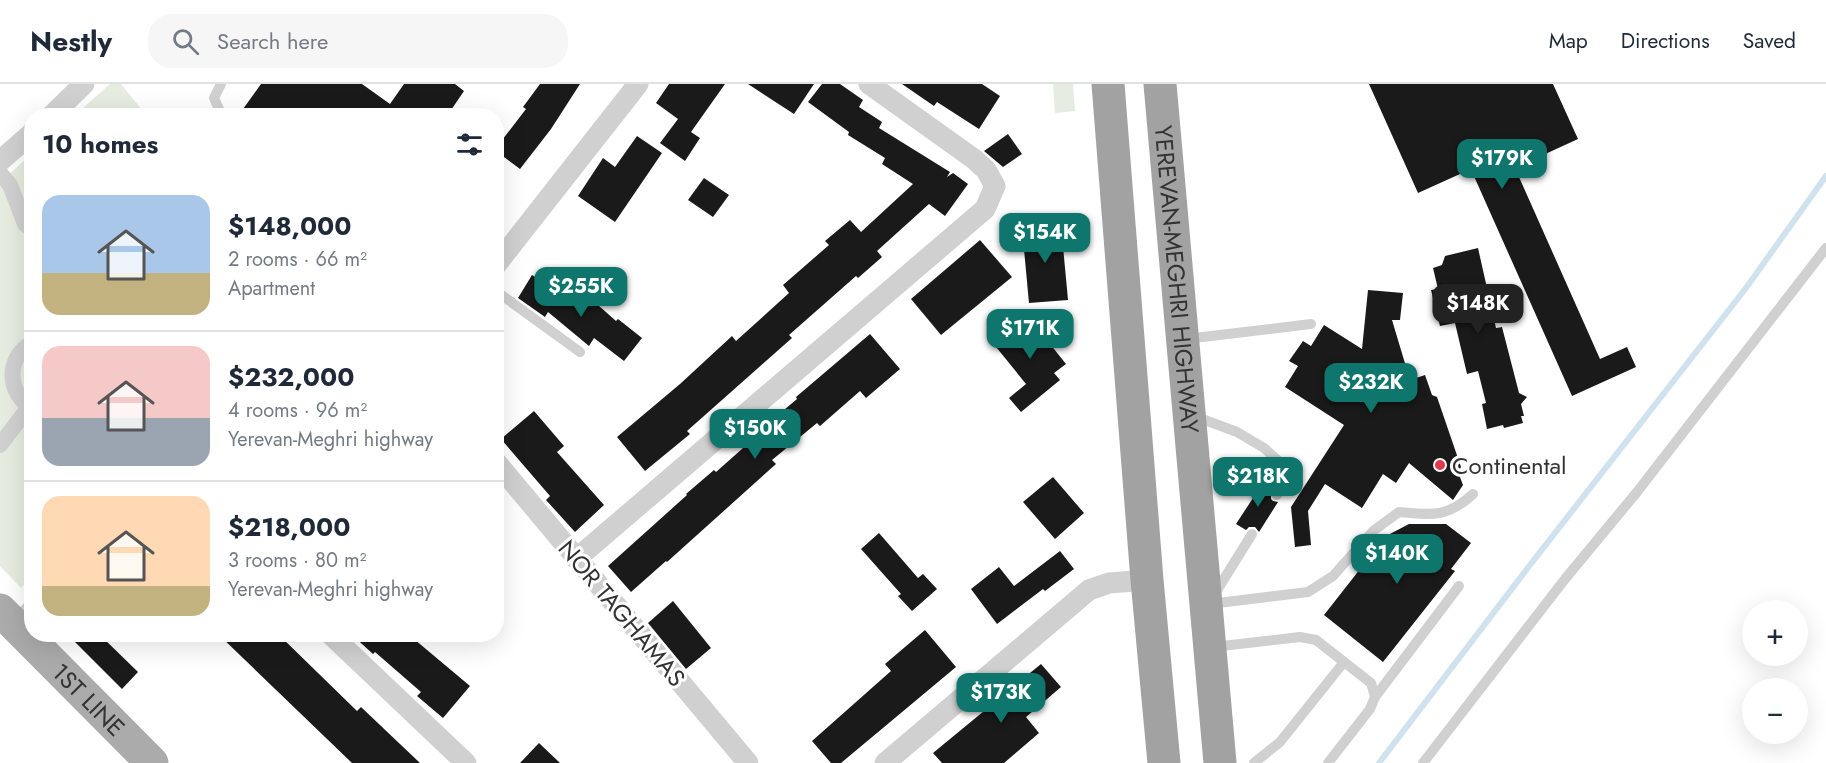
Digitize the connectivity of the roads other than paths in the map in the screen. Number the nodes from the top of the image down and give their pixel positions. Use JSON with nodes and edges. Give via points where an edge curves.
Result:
{"nodes":[{"id":1,"x":84,"y":84,"type":"edge"},
{"id":2,"x":221,"y":84,"type":"edge"},
{"id":3,"x":638,"y":84,"type":"edge"},
{"id":4,"x":868,"y":84,"type":"edge"},
{"id":5,"x":1108,"y":84,"type":"edge"},
{"id":6,"x":1160,"y":84,"type":"edge"},
{"id":7,"x":59,"y":108,"type":"edge"},
{"id":8,"x":218,"y":108,"type":"edge"},
{"id":9,"x":24,"y":140,"type":"edge"},
{"id":10,"x":0,"y":160,"type":"edge"},
{"id":11,"x":0,"y":172,"type":"edge"},
{"id":12,"x":24,"y":222,"type":"edge"},
{"id":13,"x":1826,"y":248,"type":"edge"},
{"id":14,"x":504,"y":255,"type":"edge"},
{"id":15,"x":504,"y":297,"type":"edge"},
{"id":16,"x":1311,"y":324,"type":"dead end"},
{"id":17,"x":1183,"y":339,"type":"junction"},
{"id":18,"x":24,"y":349,"type":"edge"},
{"id":19,"x":580,"y":352,"type":"dead end"},
{"id":20,"x":24,"y":403,"type":"edge"},
{"id":21,"x":1190,"y":414,"type":"junction"},
{"id":22,"x":24,"y":415,"type":"edge"},
{"id":23,"x":0,"y":445,"type":"edge"},
{"id":24,"x":504,"y":472,"type":"edge"},
{"id":25,"x":1473,"y":494,"type":"dead end"},
{"id":26,"x":1277,"y":495,"type":"dead end"},
{"id":27,"x":1252,"y":534,"type":"dead end"},
{"id":28,"x":576,"y":559,"type":"junction"},
{"id":29,"x":1148,"y":580,"type":"junction"},
{"id":30,"x":1459,"y":586,"type":"dead end"},
{"id":31,"x":1207,"y":605,"type":"junction"},
{"id":32,"x":41,"y":642,"type":"edge"},
{"id":33,"x":338,"y":642,"type":"edge"},
{"id":34,"x":1210,"y":648,"type":"junction"},
{"id":35,"x":1344,"y":662,"type":"junction"},
{"id":36,"x":1375,"y":697,"type":"junction"},
{"id":37,"x":152,"y":763,"type":"edge"},
{"id":38,"x":466,"y":763,"type":"edge"},
{"id":39,"x":748,"y":763,"type":"edge"},
{"id":40,"x":885,"y":763,"type":"edge"},
{"id":41,"x":1164,"y":763,"type":"edge"},
{"id":42,"x":1220,"y":763,"type":"edge"},
{"id":43,"x":1254,"y":763,"type":"edge"},
{"id":44,"x":1328,"y":763,"type":"edge"},
{"id":45,"x":1423,"y":763,"type":"edge"}],
"edges":[{"from":1,"to":7,"type":"street"},
{"from":2,"to":8,"type":"lane","via":[[214,98]]},
{"from":3,"to":14,"type":"street"},
{"from":4,"to":28,"type":"street","via":[[986,170],[995,186],[985,209]]},
{"from":5,"to":29,"type":"highway"},
{"from":6,"to":17,"type":"highway","name":"YEREVAN-MEGHRI HIGHWAY"},
{"from":9,"to":10,"type":"street"},
{"from":11,"to":12,"type":"street","via":[[10,185]]},
{"from":13,"to":45,"type":"lane"},
{"from":15,"to":19,"type":"lane"},
{"from":16,"to":17,"type":"lane"},
{"from":17,"to":21,"type":"highway","name":"YEREVAN-MEGHRI HIGHWAY"},
{"from":18,"to":20,"type":"street","via":[[14,364],[12,376],[14,388]]},
{"from":21,"to":26,"type":"lane","via":[[1238,432],[1282,464],[1285,483]]},
{"from":21,"to":31,"type":"highway","name":"YEREVAN-MEGHRI HIGHWAY"},
{"from":22,"to":23,"type":"street"},
{"from":24,"to":28,"type":"street","name":"NOR TAGHAMAS"},
{"from":25,"to":31,"type":"lane","via":[[1437,515],[1399,512],[1373,531],[1333,576],[1308,592]]},
{"from":27,"to":31,"type":"lane"},
{"from":28,"to":39,"type":"street","name":"NOR TAGHAMAS"},
{"from":29,"to":40,"type":"street","via":[[1109,582],[1089,590]]},
{"from":29,"to":41,"type":"highway"},
{"from":30,"to":36,"type":"lane"},
{"from":31,"to":34,"type":"highway","name":"YEREVAN-MEGHRI HIGHWAY"},
{"from":32,"to":37,"type":"main road","name":"1ST LINE"},
{"from":33,"to":38,"type":"street"},
{"from":34,"to":35,"type":"lane","via":[[1300,637],[1316,640]]},
{"from":34,"to":42,"type":"highway","name":"YEREVAN-MEGHRI HIGHWAY"},
{"from":35,"to":36,"type":"lane","via":[[1371,683]]},
{"from":35,"to":43,"type":"lane","via":[[1280,742]]},
{"from":36,"to":44,"type":"lane"}]}
